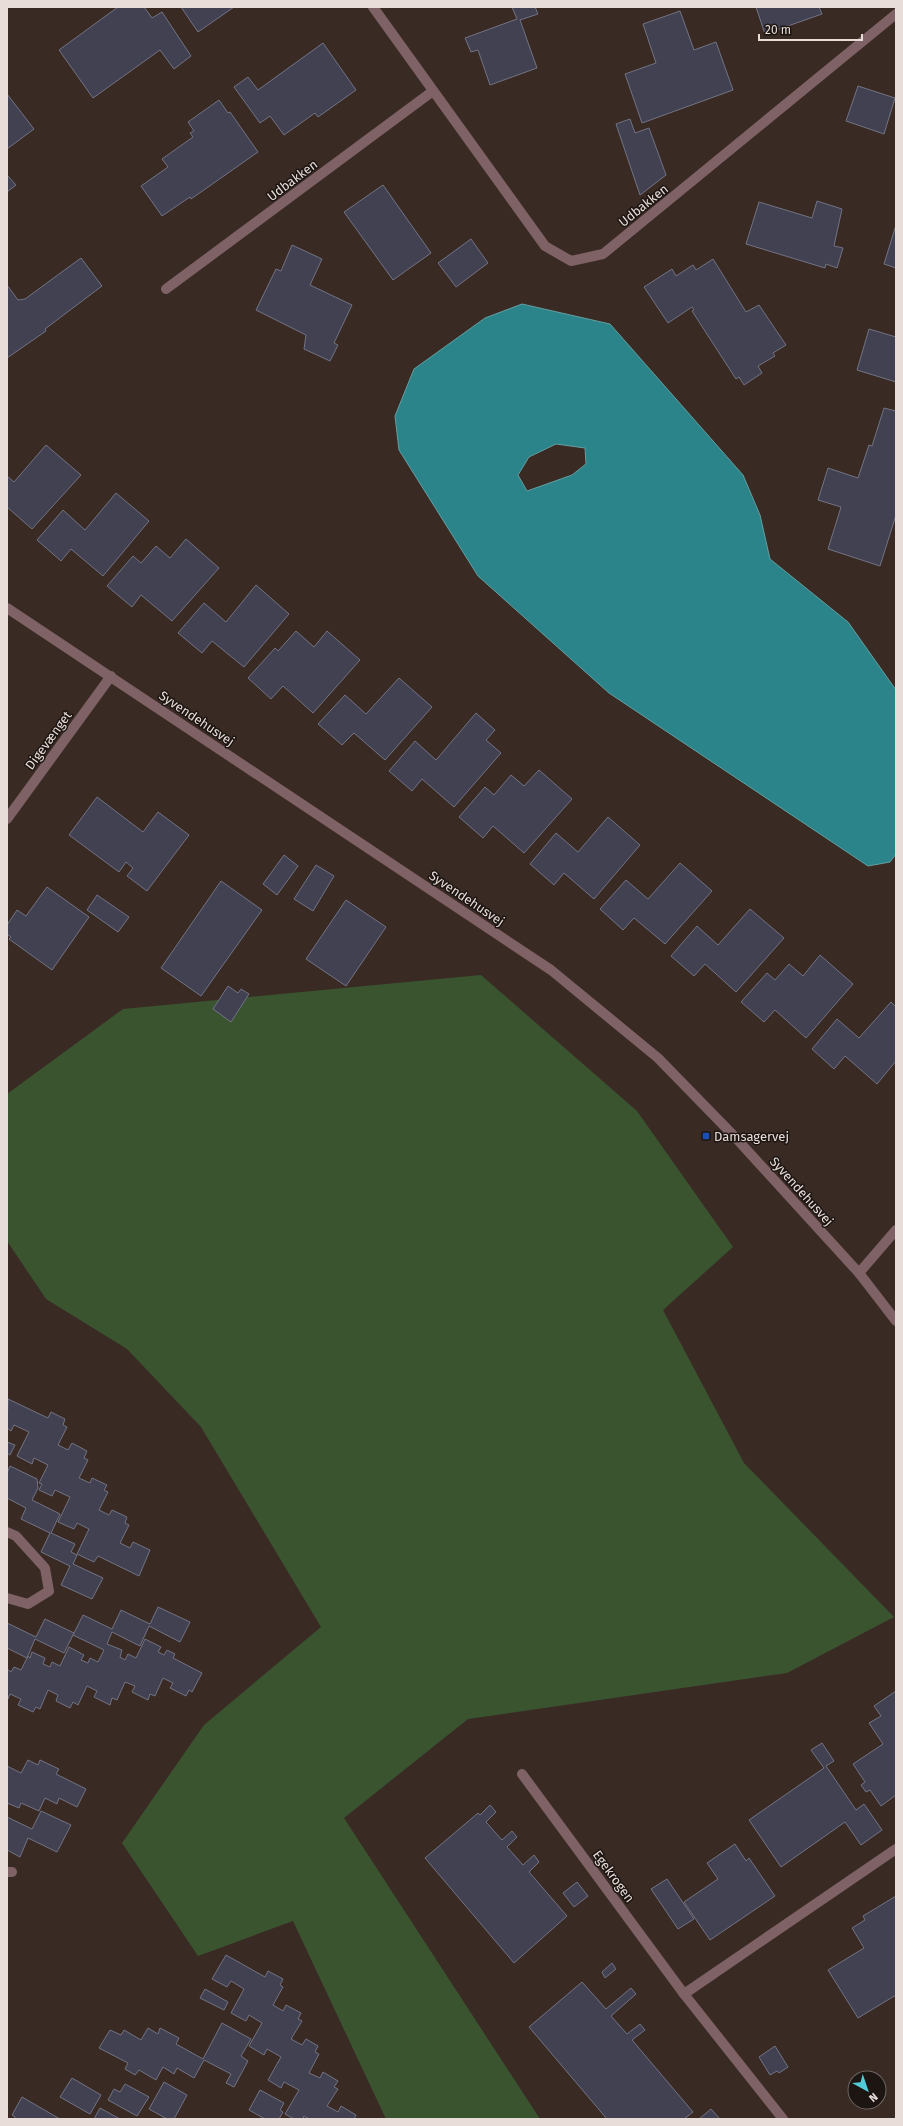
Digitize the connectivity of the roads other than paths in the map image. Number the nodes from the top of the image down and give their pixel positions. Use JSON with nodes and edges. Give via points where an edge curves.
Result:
{"nodes":[{"id":1,"x":373,"y":7,"type":"edge"},
{"id":2,"x":896,"y":14,"type":"edge"},
{"id":3,"x":433,"y":91,"type":"junction"},
{"id":4,"x":166,"y":289,"type":"dead end"},
{"id":5,"x":7,"y":608,"type":"edge"},
{"id":6,"x":111,"y":676,"type":"junction"},
{"id":7,"x":7,"y":819,"type":"edge"},
{"id":8,"x":896,"y":1230,"type":"edge"},
{"id":9,"x":859,"y":1273,"type":"junction"},
{"id":10,"x":896,"y":1321,"type":"edge"},
{"id":11,"x":7,"y":1532,"type":"edge"},
{"id":12,"x":7,"y":1598,"type":"edge"},
{"id":13,"x":522,"y":1774,"type":"dead end"},
{"id":14,"x":896,"y":1848,"type":"edge"},
{"id":15,"x":684,"y":1994,"type":"junction"},
{"id":16,"x":783,"y":2119,"type":"edge"}],
"edges":[{"from":1,"to":3,"type":"street","name":"Udbakken"},
{"from":2,"to":3,"type":"street","name":"Udbakken","via":[[603,254],[571,261],[545,246]]},
{"from":3,"to":4,"type":"street","name":"Udbakken"},
{"from":5,"to":6,"type":"street","name":"Syvendehusvej"},
{"from":6,"to":7,"type":"street","name":"Digevænget"},
{"from":6,"to":9,"type":"street","name":"Syvendehusvej","via":[[551,970],[658,1058],[734,1136]]},
{"from":8,"to":9,"type":"street"},
{"from":9,"to":10,"type":"street","name":"Syvendehusvej"},
{"from":11,"to":12,"type":"street","via":[[16,1536],[45,1568],[49,1591],[28,1604]]},
{"from":13,"to":15,"type":"street","name":"Egekrogen"},
{"from":14,"to":15,"type":"street"},
{"from":15,"to":16,"type":"street","name":"Egekrogen"}]}
